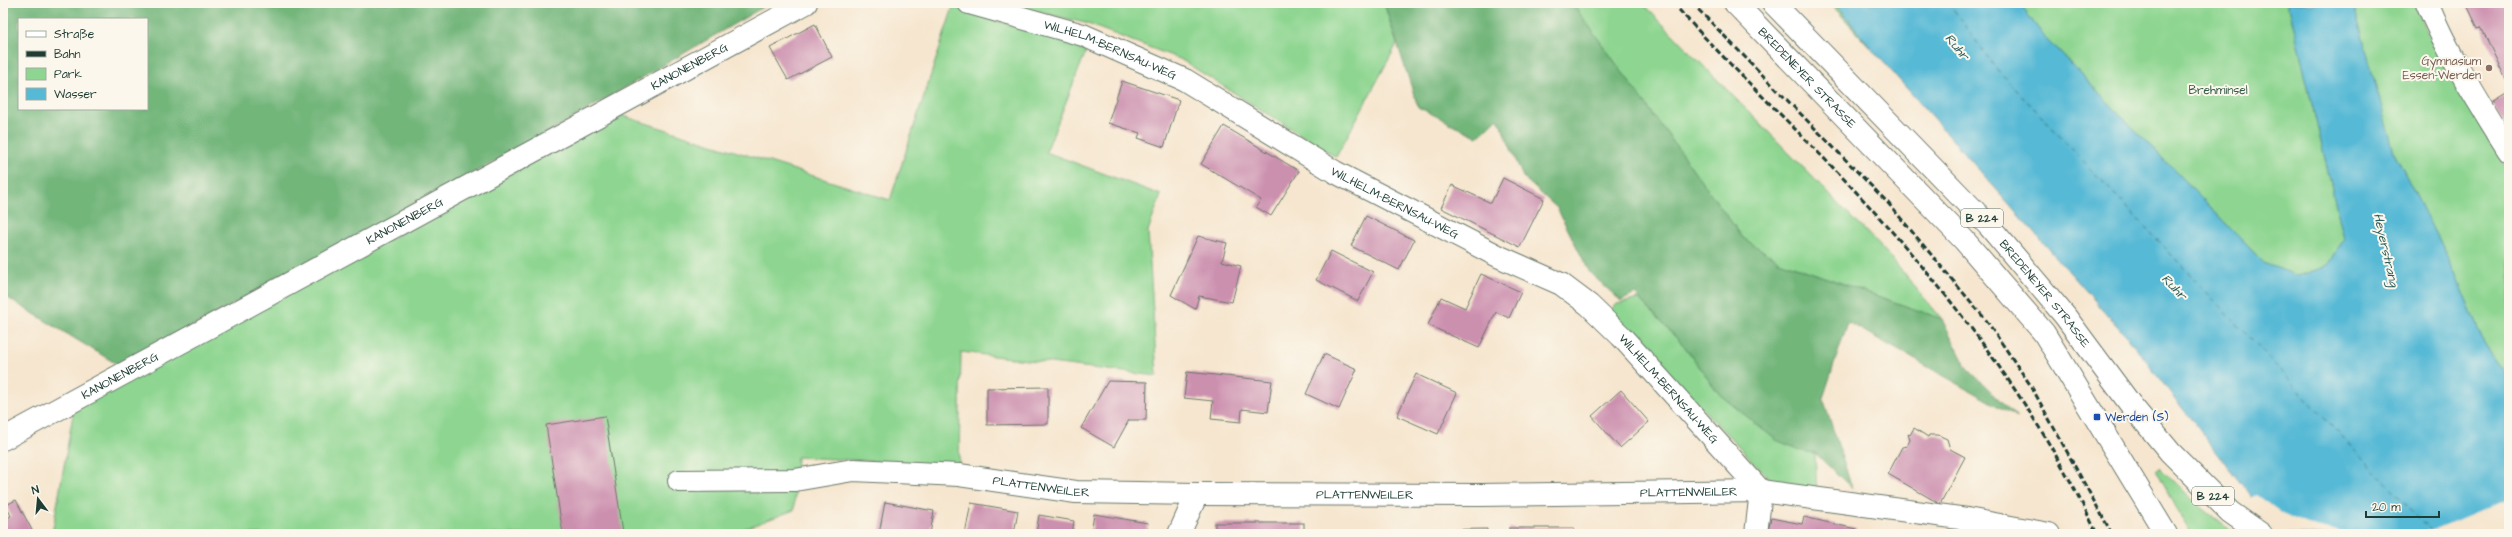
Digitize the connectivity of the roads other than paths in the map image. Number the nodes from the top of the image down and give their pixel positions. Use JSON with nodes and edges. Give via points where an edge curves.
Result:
{"nodes":[{"id":1,"x":806,"y":3,"type":"edge"},
{"id":2,"x":969,"y":3,"type":"edge"},
{"id":3,"x":1735,"y":3,"type":"edge"},
{"id":4,"x":1773,"y":3,"type":"edge"},
{"id":5,"x":2427,"y":3,"type":"edge"},
{"id":6,"x":2509,"y":151,"type":"edge"},
{"id":7,"x":3,"y":439,"type":"edge"},
{"id":8,"x":679,"y":481,"type":"dead end"},
{"id":9,"x":1761,"y":490,"type":"junction"},
{"id":10,"x":1197,"y":494,"type":"junction"},
{"id":11,"x":1179,"y":534,"type":"edge"},
{"id":12,"x":1756,"y":534,"type":"edge"},
{"id":13,"x":2049,"y":534,"type":"edge"},
{"id":14,"x":2166,"y":534,"type":"edge"},
{"id":15,"x":2261,"y":534,"type":"edge"}],
"edges":[{"from":1,"to":7,"type":"street","name":"KANONENBERG"},
{"from":2,"to":9,"type":"street","name":"WILHELM-BERNSAU-WEG","via":[[1083,35],[1185,80],[1335,172],[1500,257],[1562,284],[1589,305],[1621,336],[1728,457]]},
{"from":3,"to":14,"type":"street","name":"BREDENEYER STRASSE","number":"B 224","via":[[1964,240],[2044,333]]},
{"from":4,"to":15,"type":"street","name":"BREDENEYER STRASSE","number":"B 224","via":[[1989,226],[2065,316],[2131,405],[2170,452],[2230,512]]},
{"from":5,"to":6,"type":"street","via":[[2472,93]]},
{"from":8,"to":10,"type":"street","name":"PLATTENWEILER","via":[[795,480],[853,470],[959,475],[1076,492]]},
{"from":9,"to":10,"type":"street","name":"PLATTENWEILER","via":[[1481,495]]},
{"from":9,"to":12,"type":"street"},
{"from":9,"to":13,"type":"street","name":"PLATTENWEILER","via":[[1967,519]]},
{"from":10,"to":11,"type":"street"}]}
